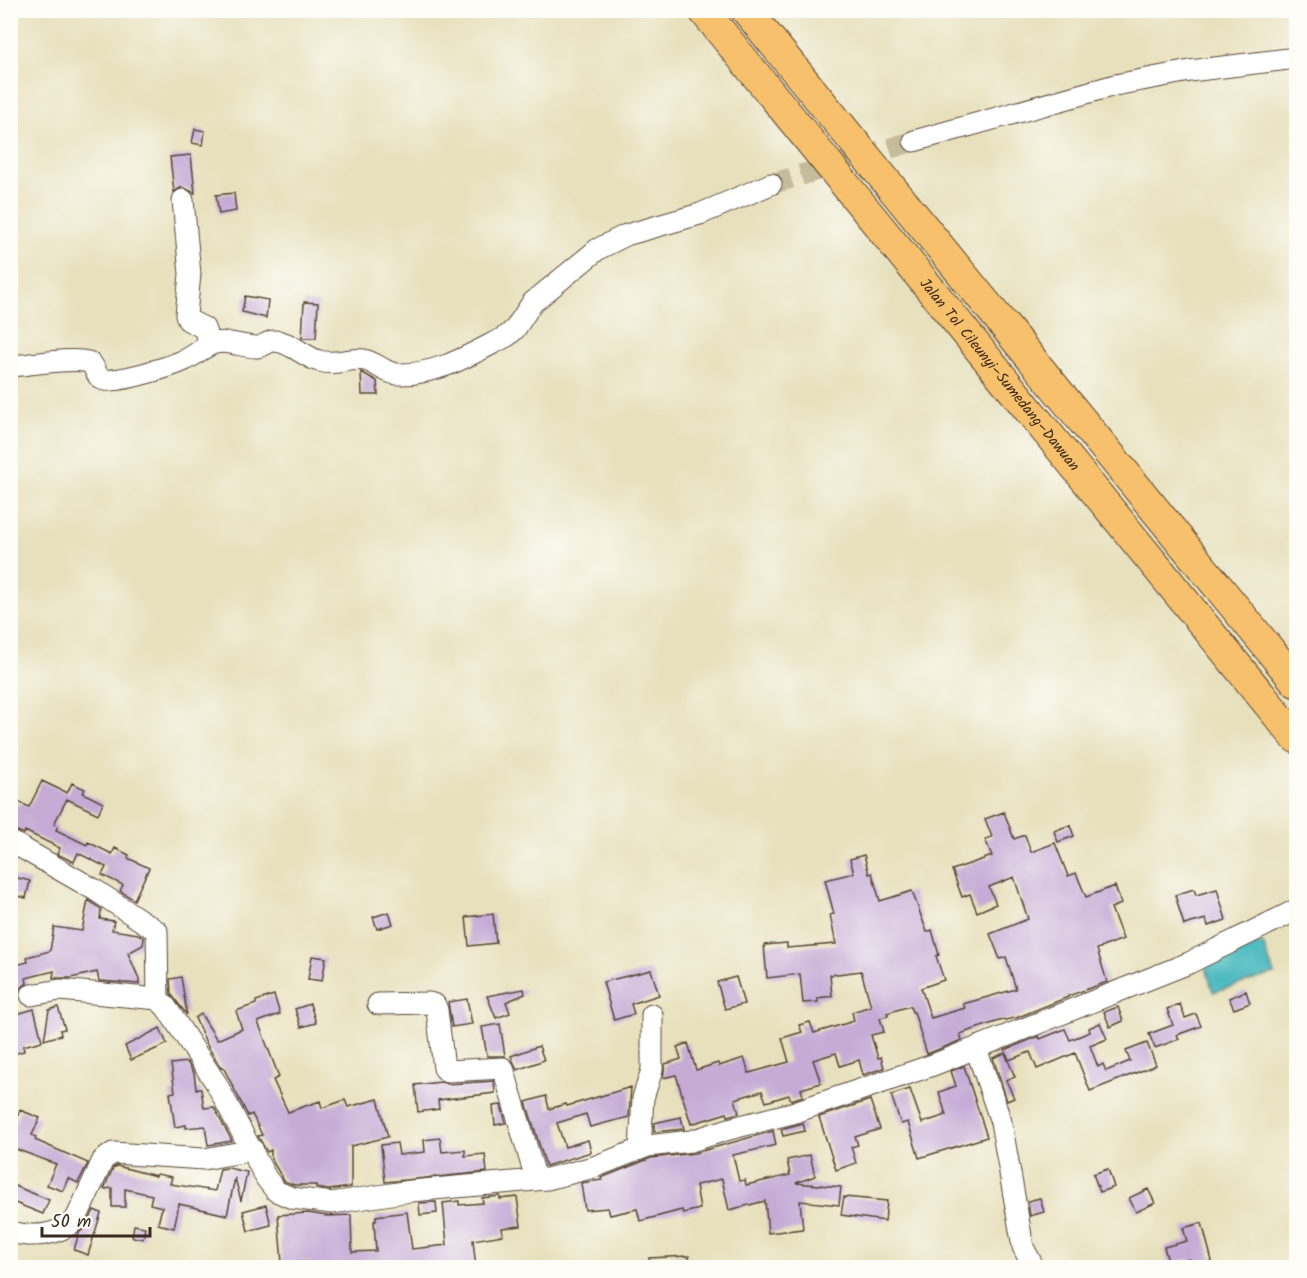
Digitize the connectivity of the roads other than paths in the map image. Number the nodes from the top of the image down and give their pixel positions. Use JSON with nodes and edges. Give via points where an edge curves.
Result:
{"nodes":[{"id":1,"x":703,"y":10,"type":"edge"},
{"id":2,"x":746,"y":10,"type":"edge"},
{"id":3,"x":1296,"y":58,"type":"edge"},
{"id":4,"x":914,"y":141,"type":"tunnel mouth"},
{"id":5,"x":771,"y":184,"type":"tunnel mouth"},
{"id":6,"x":183,"y":200,"type":"dead end"},
{"id":7,"x":210,"y":345,"type":"junction"},
{"id":8,"x":10,"y":366,"type":"edge"},
{"id":9,"x":1296,"y":682,"type":"edge"},
{"id":10,"x":1296,"y":738,"type":"edge"},
{"id":11,"x":10,"y":841,"type":"edge"},
{"id":12,"x":1296,"y":909,"type":"edge"},
{"id":13,"x":31,"y":995,"type":"dead end"},
{"id":14,"x":158,"y":999,"type":"junction"},
{"id":15,"x":378,"y":1004,"type":"dead end"},
{"id":16,"x":652,"y":1015,"type":"dead end"},
{"id":17,"x":976,"y":1048,"type":"junction"},
{"id":18,"x":640,"y":1149,"type":"junction"},
{"id":19,"x":253,"y":1150,"type":"junction"},
{"id":20,"x":536,"y":1179,"type":"junction"},
{"id":21,"x":10,"y":1232,"type":"edge"},
{"id":22,"x":1034,"y":1268,"type":"edge"}],
"edges":[{"from":1,"to":10,"type":"highway","name":"Jalan Tol Cileunyi–Sumedang–Dawuan"},
{"from":2,"to":9,"type":"highway"},
{"from":3,"to":4,"type":"street","via":[[1115,85]]},
{"from":5,"to":7,"type":"street","via":[[700,214],[626,235],[598,249],[532,303],[507,336],[444,367],[396,374],[367,360],[332,364],[318,361],[276,341],[258,347],[230,342]]},
{"from":6,"to":7,"type":"street","via":[[190,274],[186,315],[204,328]]},
{"from":7,"to":8,"type":"street","via":[[182,361],[106,380],[88,362]]},
{"from":11,"to":14,"type":"street","via":[[157,931]]},
{"from":12,"to":17,"type":"street","via":[[1189,963]]},
{"from":13,"to":14,"type":"street","via":[[65,990]]},
{"from":14,"to":19,"type":"street","via":[[216,1083]]},
{"from":15,"to":20,"type":"street","via":[[435,1005],[447,1071],[504,1069]]},
{"from":16,"to":18,"type":"street","via":[[652,1070],[643,1098]]},
{"from":17,"to":18,"type":"street","via":[[792,1113],[691,1141]]},
{"from":17,"to":22,"type":"street","via":[[1001,1122],[1023,1247]]},
{"from":18,"to":20,"type":"street","via":[[594,1167]]},
{"from":19,"to":20,"type":"street","via":[[276,1191],[292,1198],[332,1203]]},
{"from":19,"to":21,"type":"street","via":[[204,1159],[113,1153],[103,1160],[71,1224],[38,1236]]}]}
